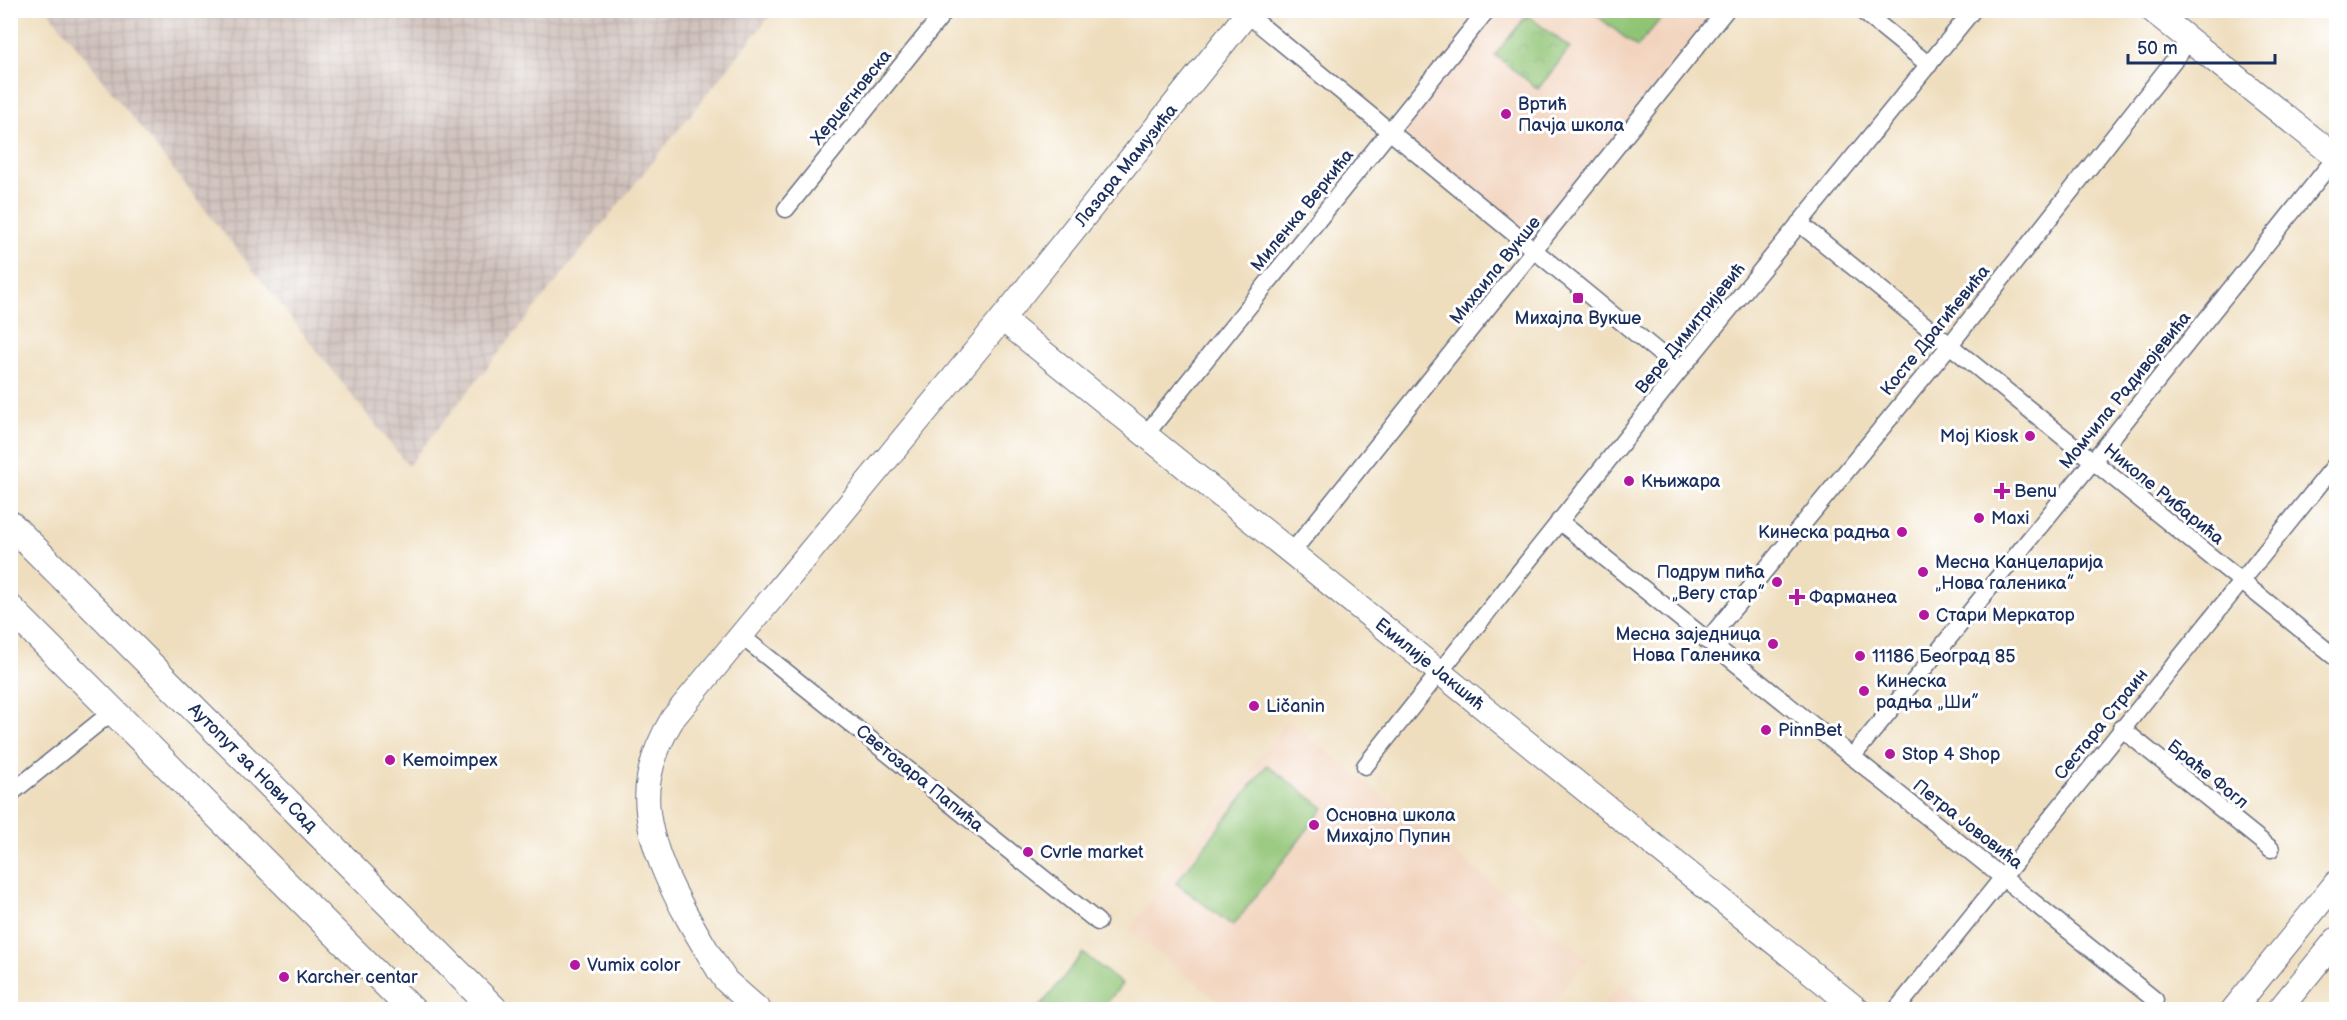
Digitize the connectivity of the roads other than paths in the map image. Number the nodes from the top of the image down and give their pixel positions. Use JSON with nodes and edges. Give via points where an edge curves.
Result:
{"nodes":[{"id":1,"x":946,"y":10,"type":"edge"},
{"id":2,"x":1487,"y":10,"type":"edge"},
{"id":3,"x":1726,"y":10,"type":"edge"},
{"id":4,"x":1861,"y":10,"type":"edge"},
{"id":5,"x":1973,"y":10,"type":"edge"},
{"id":6,"x":2152,"y":10,"type":"edge"},
{"id":7,"x":1247,"y":12,"type":"edge"},
{"id":8,"x":2189,"y":41,"type":"junction"},
{"id":9,"x":1929,"y":65,"type":"junction"},
{"id":10,"x":1390,"y":132,"type":"junction"},
{"id":11,"x":2336,"y":157,"type":"edge"},
{"id":12,"x":786,"y":208,"type":"dead end"},
{"id":13,"x":1799,"y":223,"type":"junction"},
{"id":14,"x":1535,"y":251,"type":"junction"},
{"id":15,"x":1002,"y":319,"type":"junction"},
{"id":16,"x":1949,"y":346,"type":"junction"},
{"id":17,"x":1680,"y":370,"type":"junction"},
{"id":18,"x":1146,"y":434,"type":"junction"},
{"id":19,"x":2092,"y":461,"type":"junction"},
{"id":20,"x":2337,"y":464,"type":"edge"},
{"id":21,"x":1559,"y":521,"type":"junction"},
{"id":22,"x":10,"y":524,"type":"edge"},
{"id":23,"x":1292,"y":552,"type":"junction"},
{"id":24,"x":2242,"y":582,"type":"junction"},
{"id":25,"x":10,"y":608,"type":"edge"},
{"id":26,"x":740,"y":635,"type":"junction"},
{"id":27,"x":1707,"y":641,"type":"junction"},
{"id":28,"x":2337,"y":658,"type":"edge"},
{"id":29,"x":1441,"y":673,"type":"junction"},
{"id":30,"x":113,"y":711,"type":"junction"},
{"id":31,"x":2121,"y":728,"type":"junction"},
{"id":32,"x":1852,"y":757,"type":"junction"},
{"id":33,"x":1365,"y":766,"type":"dead end"},
{"id":34,"x":10,"y":794,"type":"edge"},
{"id":35,"x":2271,"y":849,"type":"dead end"},
{"id":36,"x":2004,"y":878,"type":"junction"},
{"id":37,"x":2337,"y":883,"type":"edge"},
{"id":38,"x":1098,"y":922,"type":"dead end"},
{"id":39,"x":2337,"y":940,"type":"edge"},
{"id":40,"x":2155,"y":1000,"type":"dead end"},
{"id":41,"x":412,"y":1010,"type":"edge"},
{"id":42,"x":495,"y":1010,"type":"edge"},
{"id":43,"x":759,"y":1010,"type":"edge"},
{"id":44,"x":1858,"y":1010,"type":"edge"},
{"id":45,"x":1896,"y":1010,"type":"edge"},
{"id":46,"x":2233,"y":1010,"type":"edge"},
{"id":47,"x":2278,"y":1010,"type":"edge"}],
"edges":[{"from":1,"to":12,"type":"street","name":"Херцегновска"},
{"from":2,"to":10,"type":"street","name":"Миленка Веркића"},
{"from":3,"to":14,"type":"street","name":"Михаила Вукше"},
{"from":4,"to":9,"type":"street"},
{"from":5,"to":9,"type":"street","name":"Вере Димитријевић"},
{"from":6,"to":8,"type":"street"},
{"from":7,"to":10,"type":"street"},
{"from":7,"to":15,"type":"street","name":"Лазара Мамузића"},
{"from":8,"to":11,"type":"street"},
{"from":8,"to":16,"type":"street","name":"Косте Драгићевића"},
{"from":9,"to":13,"type":"street","name":"Вере Димитријевић"},
{"from":10,"to":14,"type":"street"},
{"from":10,"to":18,"type":"street","name":"Миленка Веркића"},
{"from":11,"to":19,"type":"street","name":"Момчила Радивојевића"},
{"from":13,"to":16,"type":"street","name":"Николе Рибарића"},
{"from":13,"to":17,"type":"street","name":"Вере Димитријевић"},
{"from":14,"to":17,"type":"street"},
{"from":14,"to":23,"type":"street","name":"Михаила Вукше"},
{"from":15,"to":18,"type":"street","name":"Емилије Јакшић"},
{"from":15,"to":26,"type":"street"},
{"from":16,"to":19,"type":"street","name":"Николе Рибарића"},
{"from":16,"to":27,"type":"street","name":"Косте Драгићевића"},
{"from":17,"to":21,"type":"street","name":"Вере Димитријевић"},
{"from":18,"to":23,"type":"street","name":"Емилије Јакшић"},
{"from":19,"to":24,"type":"street","name":"Николе Рибарића"},
{"from":19,"to":32,"type":"street","name":"Момчила Радивојевића"},
{"from":20,"to":24,"type":"street","name":"Сестара Страин"},
{"from":21,"to":27,"type":"street","name":"Петра Јововића"},
{"from":21,"to":29,"type":"street","name":"Вере Димитријевић"},
{"from":22,"to":42,"type":"main road","name":"Аутопут за Нови Сад"},
{"from":23,"to":29,"type":"street","name":"Емилије Јакшић"},
{"from":24,"to":28,"type":"street","name":"Николе Рибарића"},
{"from":24,"to":31,"type":"street","name":"Сестара Страин"},
{"from":25,"to":30,"type":"main road"},
{"from":26,"to":38,"type":"street","name":"Светозара Папића"},
{"from":26,"to":43,"type":"street","via":[[663,735],[649,778],[648,815],[665,870],[704,946],[726,981]]},
{"from":27,"to":32,"type":"street","name":"Петра Јововића"},
{"from":29,"to":33,"type":"street","name":"Вере Димитријевић"},
{"from":29,"to":44,"type":"street","name":"Емилије Јакшић"},
{"from":30,"to":34,"type":"street"},
{"from":30,"to":41,"type":"main road"},
{"from":31,"to":35,"type":"street","name":"Браће Фогл"},
{"from":31,"to":36,"type":"street","name":"Сестара Страин"},
{"from":32,"to":36,"type":"street","name":"Петра Јововића"},
{"from":36,"to":40,"type":"street","name":"Петра Јововића"},
{"from":36,"to":45,"type":"street","name":"Сестара Страин"},
{"from":37,"to":46,"type":"street"},
{"from":39,"to":47,"type":"street"}]}
